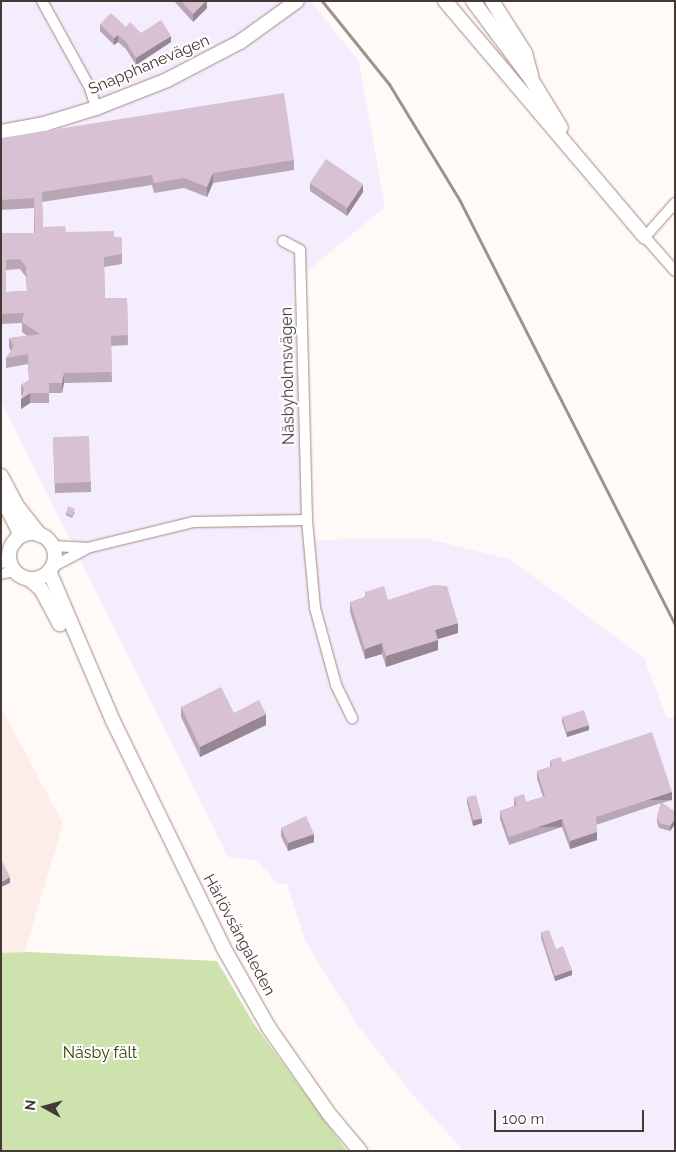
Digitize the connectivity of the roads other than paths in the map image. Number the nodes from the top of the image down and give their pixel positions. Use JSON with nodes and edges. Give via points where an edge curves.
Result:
{"nodes":[{"id":1,"x":42,"y":1,"type":"edge"},
{"id":2,"x":297,"y":1,"type":"edge"},
{"id":3,"x":445,"y":1,"type":"edge"},
{"id":4,"x":473,"y":1,"type":"edge"},
{"id":5,"x":492,"y":1,"type":"edge"},
{"id":6,"x":499,"y":39,"type":"junction"},
{"id":7,"x":531,"y":80,"type":"junction"},
{"id":8,"x":517,"y":87,"type":"junction"},
{"id":9,"x":96,"y":108,"type":"junction"},
{"id":10,"x":1,"y":132,"type":"edge"},
{"id":11,"x":577,"y":156,"type":"junction"},
{"id":12,"x":675,"y":203,"type":"edge"},
{"id":13,"x":645,"y":237,"type":"junction"},
{"id":14,"x":283,"y":241,"type":"dead end"},
{"id":15,"x":675,"y":271,"type":"edge"},
{"id":16,"x":1,"y":476,"type":"edge"},
{"id":17,"x":1,"y":497,"type":"edge"},
{"id":18,"x":307,"y":520,"type":"junction"},
{"id":19,"x":40,"y":535,"type":"junction"},
{"id":20,"x":12,"y":546,"type":"junction"},
{"id":21,"x":52,"y":546,"type":"junction"},
{"id":22,"x":87,"y":548,"type":"junction"},
{"id":23,"x":1,"y":563,"type":"edge"},
{"id":24,"x":51,"y":569,"type":"junction"},
{"id":25,"x":8,"y":573,"type":"edge"},
{"id":26,"x":30,"y":579,"type":"junction"},
{"id":27,"x":352,"y":718,"type":"dead end"},
{"id":28,"x":113,"y":721,"type":"junction"},
{"id":29,"x":360,"y":1151,"type":"edge"}],
"edges":[{"from":1,"to":9,"type":"street","via":[[90,88]]},
{"from":2,"to":9,"type":"main road","name":"Snapphanevägen","via":[[216,57]]},
{"from":3,"to":8,"type":"main road"},
{"from":4,"to":6,"type":"main road"},
{"from":5,"to":7,"type":"main road","via":[[525,54]]},
{"from":6,"to":7,"type":"main road"},
{"from":6,"to":8,"type":"main road"},
{"from":7,"to":11,"type":"main road"},
{"from":8,"to":11,"type":"main road"},
{"from":9,"to":10,"type":"main road","name":"Snapphanevägen","via":[[44,124]]},
{"from":11,"to":13,"type":"main road"},
{"from":12,"to":13,"type":"street"},
{"from":13,"to":15,"type":"street"},
{"from":14,"to":18,"type":"street","name":"Näsbyholmsvägen","via":[[300,250]]},
{"from":16,"to":19,"type":"main road","via":[[17,506]]},
{"from":17,"to":20,"type":"main road","via":[[18,529],[19,535]]},
{"from":18,"to":22,"type":"street","via":[[194,522]]},
{"from":18,"to":27,"type":"street","name":"Näsbyholmsvägen","via":[[315,608],[336,685]]},
{"from":19,"to":20,"type":"main road","via":[[25,534]]},
{"from":19,"to":21,"type":"main road"},
{"from":20,"to":23,"type":"street","via":[[6,561]]},
{"from":20,"to":25,"type":"main road"},
{"from":21,"to":22,"type":"street"},
{"from":21,"to":24,"type":"main road"},
{"from":22,"to":24,"type":"street"},
{"from":24,"to":26,"type":"main road"},
{"from":24,"to":28,"type":"main road","name":"Härlövsängaleden"},
{"from":25,"to":26,"type":"main road"},
{"from":26,"to":28,"type":"main road","name":"Härlövsängaleden","via":[[41,589],[96,696]]},
{"from":28,"to":29,"type":"main road","name":"Härlövsängaleden","via":[[228,955],[269,1028],[329,1114]]}]}
